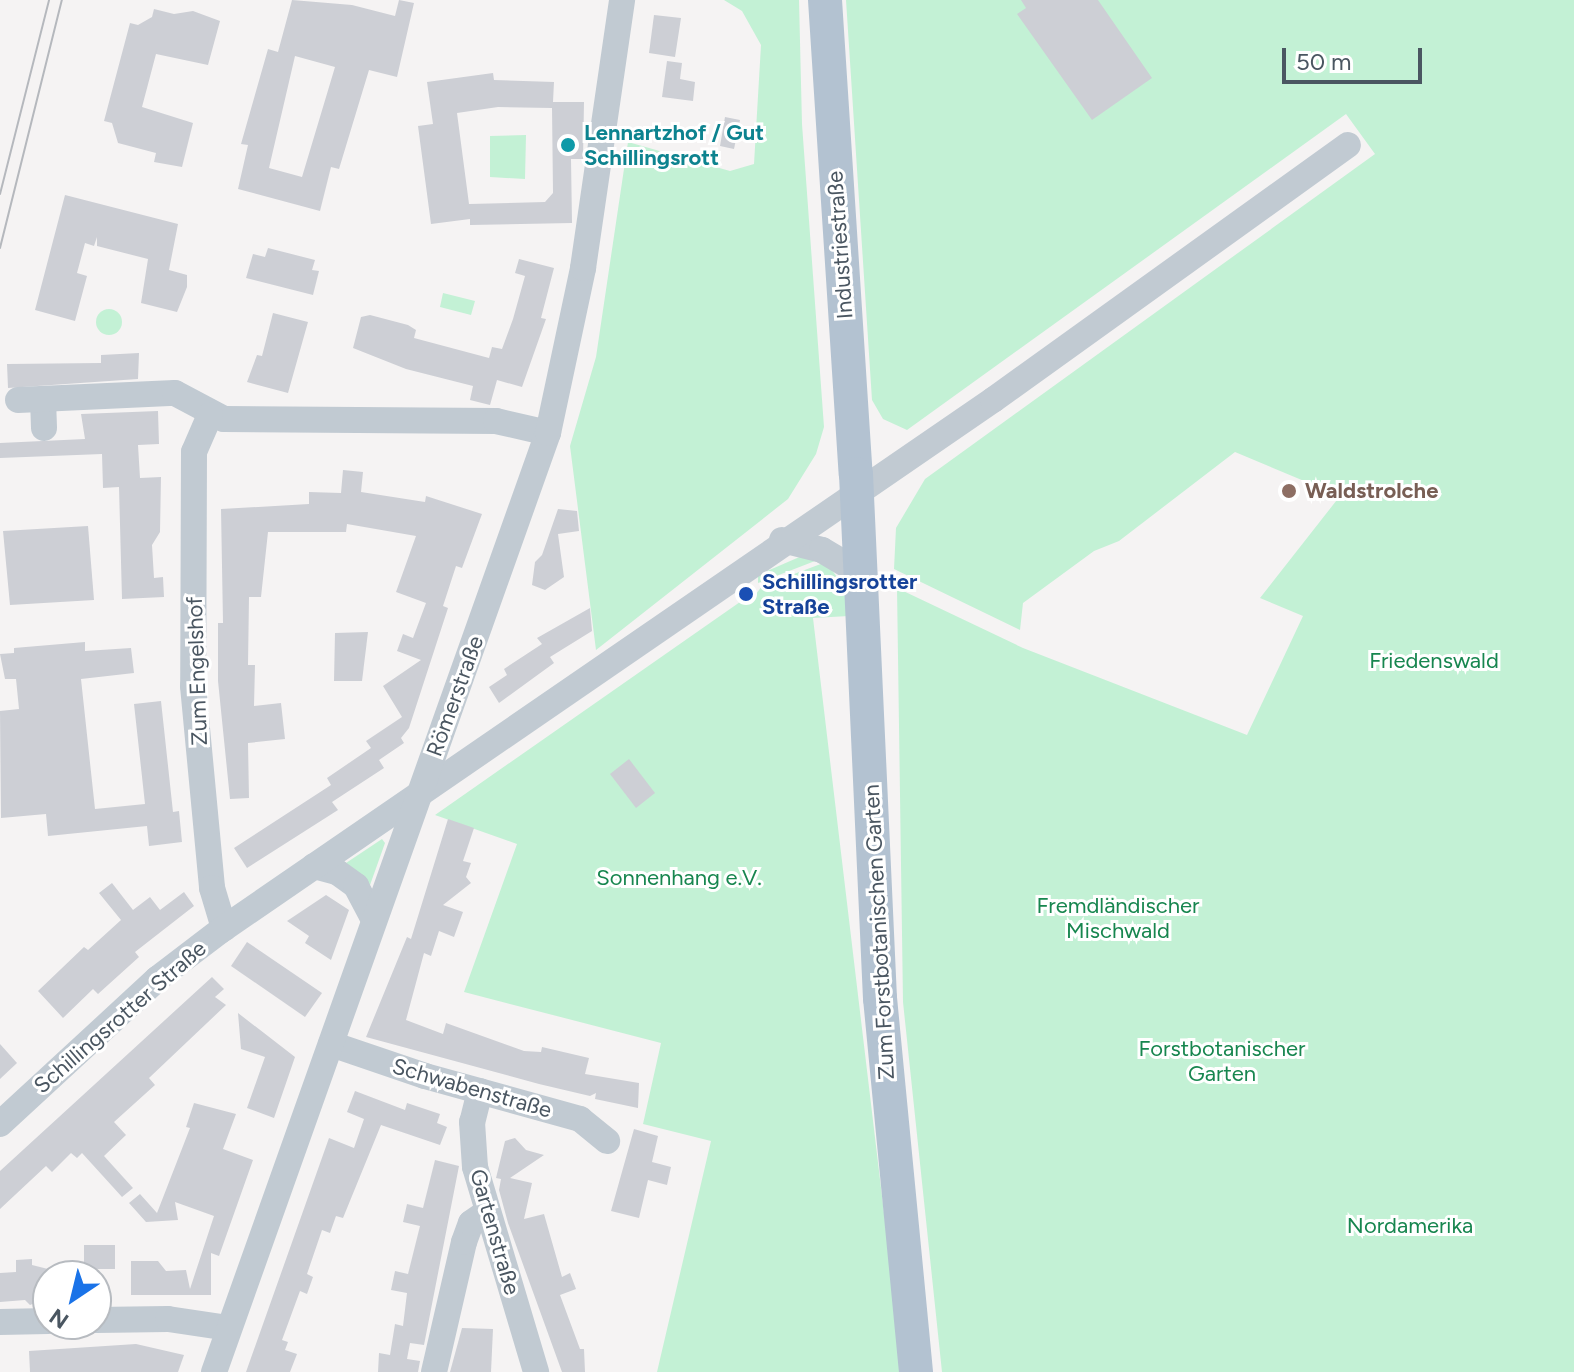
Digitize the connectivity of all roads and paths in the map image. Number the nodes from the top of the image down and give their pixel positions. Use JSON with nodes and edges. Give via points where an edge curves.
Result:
{"nodes":[{"id":1,"x":825,"y":0,"type":"edge"},
{"id":2,"x":619,"y":1,"type":"edge"},
{"id":3,"x":1348,"y":145,"type":"dead end"},
{"id":4,"x":210,"y":415,"type":"junction"},
{"id":5,"x":44,"y":428,"type":"dead end"},
{"id":6,"x":548,"y":433,"type":"junction"},
{"id":7,"x":857,"y":491,"type":"junction"},
{"id":8,"x":782,"y":540,"type":"junction"},
{"id":9,"x":859,"y":572,"type":"junction"},
{"id":10,"x":446,"y":721,"type":"junction"},
{"id":11,"x":483,"y":753,"type":"junction"},
{"id":12,"x":419,"y":797,"type":"junction"},
{"id":13,"x":314,"y":866,"type":"junction"},
{"id":14,"x":374,"y":920,"type":"junction"},
{"id":15,"x":224,"y":928,"type":"junction"},
{"id":16,"x":331,"y":1044,"type":"junction"},
{"id":17,"x":480,"y":1091,"type":"junction"},
{"id":18,"x":0,"y":1124,"type":"edge"},
{"id":19,"x":607,"y":1141,"type":"dead end"},
{"id":20,"x":487,"y":1212,"type":"junction"},
{"id":21,"x":112,"y":1320,"type":"edge"},
{"id":22,"x":32,"y":1321,"type":"edge"},
{"id":23,"x":0,"y":1322,"type":"edge"},
{"id":24,"x":228,"y":1328,"type":"junction"},
{"id":25,"x":214,"y":1372,"type":"edge"},
{"id":26,"x":434,"y":1372,"type":"edge"},
{"id":27,"x":536,"y":1372,"type":"edge"},
{"id":28,"x":916,"y":1372,"type":"edge"}],
"edges":[{"from":1,"to":7,"type":"main road","name":"Industriestraße"},
{"from":2,"to":6,"type":"street","name":"Römerstraße","via":[[583,268]]},
{"from":3,"to":7,"type":"street","name":"Schillingsrotter Straße"},
{"from":4,"to":5,"type":"street","via":[[175,393],[30,400]]},
{"from":4,"to":6,"type":"street","via":[[496,421]]},
{"from":4,"to":15,"type":"street","name":"Zum Engelshof","via":[[194,452],[193,686],[212,888]]},
{"from":6,"to":10,"type":"street","name":"Römerstraße"},
{"from":7,"to":8,"type":"street","name":"Schillingsrotter Straße"},
{"from":7,"to":9,"type":"main road","name":"Zum Forstbotanischen Garten"},
{"from":8,"to":9,"type":"street","via":[[822,550]]},
{"from":8,"to":11,"type":"street","name":"Schillingsrotter Straße"},
{"from":9,"to":28,"type":"main road","name":"Zum Forstbotanischen Garten","via":[[880,998]]},
{"from":10,"to":11,"type":"street","via":[[462,743]]},
{"from":10,"to":12,"type":"street","name":"Römerstraße"},
{"from":11,"to":12,"type":"street","name":"Schillingsrotter Straße"},
{"from":12,"to":13,"type":"street","name":"Schillingsrotter Straße"},
{"from":12,"to":14,"type":"street","name":"Römerstraße"},
{"from":13,"to":14,"type":"street","via":[[337,872],[356,886]]},
{"from":13,"to":15,"type":"street","name":"Schillingsrotter Straße"},
{"from":14,"to":16,"type":"street","name":"Römerstraße"},
{"from":15,"to":18,"type":"street","name":"Schillingsrotter Straße","via":[[157,979]]},
{"from":16,"to":17,"type":"street","name":"Schwabenstraße"},
{"from":16,"to":24,"type":"street","name":"Römerstraße"},
{"from":17,"to":19,"type":"street","name":"Schwabenstraße","via":[[580,1119]]},
{"from":17,"to":20,"type":"street","name":"Gartenstraße","via":[[472,1148]]},
{"from":20,"to":26,"type":"street","via":[[471,1223],[464,1242]]},
{"from":20,"to":27,"type":"street","name":"Gartenstraße"},
{"from":21,"to":24,"type":"street","via":[[168,1319]]},
{"from":22,"to":23,"type":"street"},
{"from":24,"to":25,"type":"street","name":"Römerstraße"}]}
